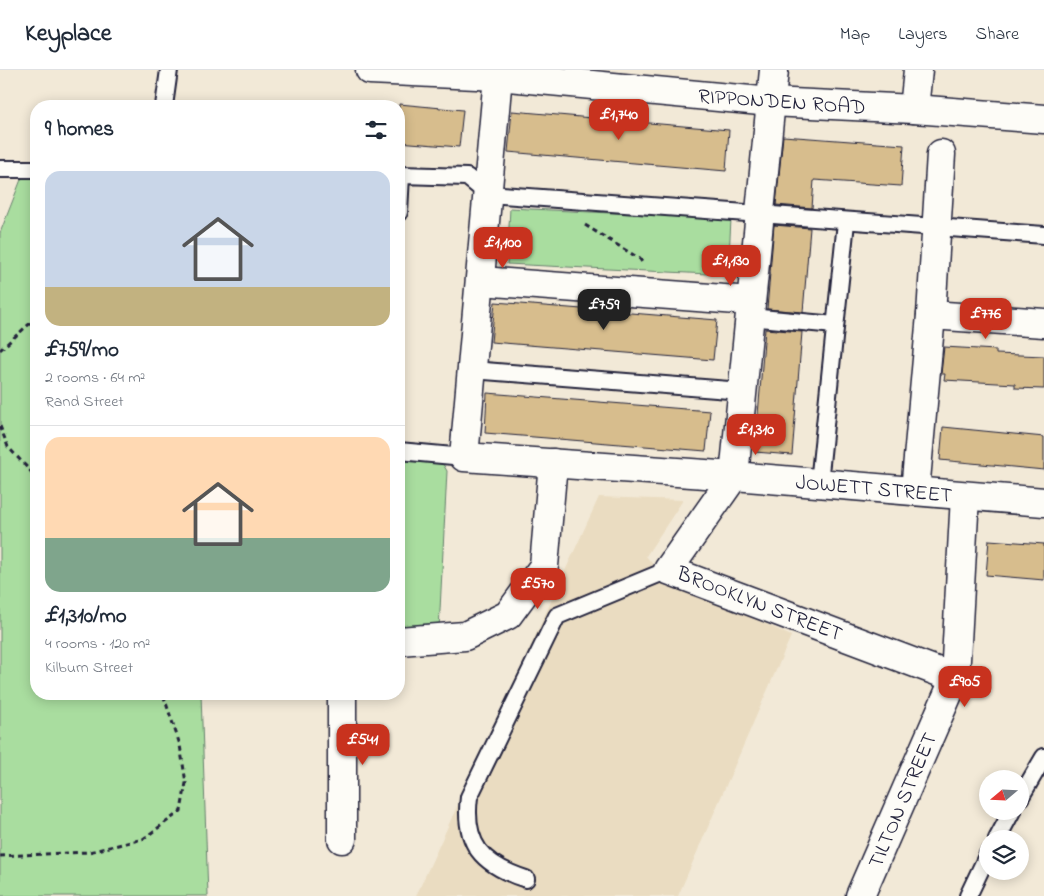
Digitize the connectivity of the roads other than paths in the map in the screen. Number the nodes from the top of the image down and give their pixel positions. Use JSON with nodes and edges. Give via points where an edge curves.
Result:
{"nodes":[{"id":1,"x":169,"y":70,"type":"edge"},
{"id":2,"x":774,"y":70,"type":"edge"},
{"id":3,"x":918,"y":70,"type":"edge"},
{"id":4,"x":385,"y":71,"type":"edge"},
{"id":5,"x":498,"y":76,"type":"junction"},
{"id":6,"x":165,"y":100,"type":"edge"},
{"id":7,"x":771,"y":102,"type":"junction"},
{"id":8,"x":914,"y":109,"type":"junction"},
{"id":9,"x":1044,"y":119,"type":"edge"},
{"id":10,"x":941,"y":154,"type":"dead end"},
{"id":11,"x":0,"y":169,"type":"edge"},
{"id":12,"x":30,"y":169,"type":"edge"},
{"id":13,"x":405,"y":175,"type":"edge"},
{"id":14,"x":488,"y":194,"type":"junction"},
{"id":15,"x":760,"y":216,"type":"junction"},
{"id":16,"x":846,"y":222,"type":"junction"},
{"id":17,"x":936,"y":228,"type":"junction"},
{"id":18,"x":1044,"y":235,"type":"edge"},
{"id":19,"x":481,"y":281,"type":"junction"},
{"id":20,"x":750,"y":309,"type":"junction"},
{"id":21,"x":931,"y":315,"type":"junction"},
{"id":22,"x":1044,"y":323,"type":"edge"},
{"id":23,"x":835,"y":325,"type":"junction"},
{"id":24,"x":472,"y":370,"type":"junction"},
{"id":25,"x":742,"y":391,"type":"junction"},
{"id":26,"x":405,"y":452,"type":"edge"},
{"id":27,"x":464,"y":457,"type":"junction"},
{"id":28,"x":553,"y":463,"type":"junction"},
{"id":29,"x":734,"y":476,"type":"junction"},
{"id":30,"x":819,"y":483,"type":"junction"},
{"id":31,"x":914,"y":491,"type":"junction"},
{"id":32,"x":965,"y":496,"type":"junction"},
{"id":33,"x":1044,"y":502,"type":"edge"},
{"id":34,"x":668,"y":570,"type":"junction"},
{"id":35,"x":405,"y":641,"type":"edge"},
{"id":36,"x":955,"y":678,"type":"junction"},
{"id":37,"x":342,"y":700,"type":"edge"},
{"id":38,"x":1044,"y":757,"type":"edge"},
{"id":39,"x":1029,"y":783,"type":"edge"},
{"id":40,"x":342,"y":839,"type":"dead end"},
{"id":41,"x":979,"y":873,"type":"edge"},
{"id":42,"x":526,"y":879,"type":"dead end"},
{"id":43,"x":860,"y":896,"type":"edge"},
{"id":44,"x":968,"y":896,"type":"edge"}],
"edges":[{"from":1,"to":6,"type":"lane"},
{"from":2,"to":7,"type":"street"},
{"from":3,"to":8,"type":"street"},
{"from":4,"to":5,"type":"street","name":"RIPPONDEN ROAD"},
{"from":5,"to":7,"type":"street","name":"RIPPONDEN ROAD"},
{"from":5,"to":14,"type":"street"},
{"from":7,"to":8,"type":"street","name":"RIPPONDEN ROAD"},
{"from":7,"to":15,"type":"street"},
{"from":8,"to":9,"type":"street","name":"RIPPONDEN ROAD"},
{"from":10,"to":17,"type":"street"},
{"from":11,"to":12,"type":"lane"},
{"from":13,"to":14,"type":"lane","via":[[467,177]]},
{"from":14,"to":15,"type":"lane"},
{"from":14,"to":19,"type":"street"},
{"from":15,"to":16,"type":"lane"},
{"from":15,"to":20,"type":"street"},
{"from":16,"to":17,"type":"lane"},
{"from":16,"to":23,"type":"lane"},
{"from":17,"to":18,"type":"lane"},
{"from":17,"to":21,"type":"street"},
{"from":19,"to":20,"type":"street","via":[[660,294]]},
{"from":19,"to":24,"type":"street"},
{"from":20,"to":23,"type":"lane"},
{"from":20,"to":25,"type":"street"},
{"from":21,"to":22,"type":"street"},
{"from":21,"to":31,"type":"street"},
{"from":23,"to":30,"type":"lane"},
{"from":24,"to":25,"type":"lane"},
{"from":24,"to":27,"type":"street"},
{"from":25,"to":29,"type":"street"},
{"from":26,"to":27,"type":"lane"},
{"from":27,"to":28,"type":"street","name":"JOWETT STREET"},
{"from":28,"to":29,"type":"street","name":"JOWETT STREET"},
{"from":28,"to":35,"type":"street","via":[[544,566],[508,615],[465,636]]},
{"from":29,"to":30,"type":"street","name":"JOWETT STREET"},
{"from":29,"to":34,"type":"street","name":"BROOKLYN STREET"},
{"from":30,"to":31,"type":"street","name":"JOWETT STREET"},
{"from":31,"to":32,"type":"street","name":"JOWETT STREET"},
{"from":32,"to":33,"type":"street","name":"JOWETT STREET"},
{"from":32,"to":36,"type":"street","name":"TILTON STREET"},
{"from":34,"to":36,"type":"street","name":"BROOKLYN STREET"},
{"from":34,"to":42,"type":"lane","via":[[557,616],[469,797],[466,818],[469,836],[480,855],[506,872]]},
{"from":36,"to":43,"type":"street","name":"TILTON STREET"},
{"from":37,"to":40,"type":"street"},
{"from":38,"to":39,"type":"lane"},
{"from":41,"to":44,"type":"lane"}]}
